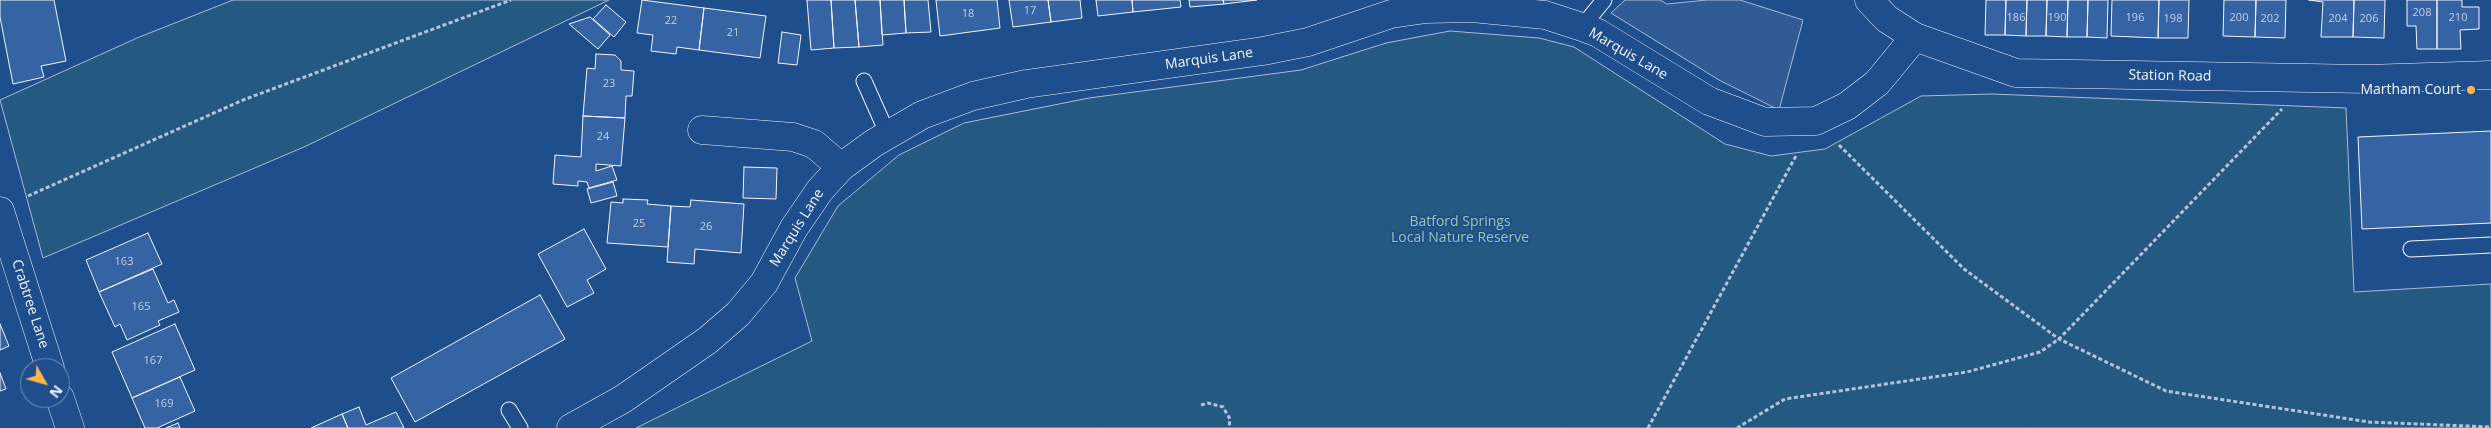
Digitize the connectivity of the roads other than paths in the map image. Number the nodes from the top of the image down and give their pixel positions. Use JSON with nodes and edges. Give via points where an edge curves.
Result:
{"nodes":[{"id":1,"x":1604,"y":0,"type":"edge"},
{"id":2,"x":1869,"y":0,"type":"edge"},
{"id":3,"x":1582,"y":27,"type":"junction"},
{"id":4,"x":1915,"y":37,"type":"junction"},
{"id":5,"x":2491,"y":75,"type":"edge"},
{"id":6,"x":864,"y":81,"type":"dead end"},
{"id":7,"x":702,"y":130,"type":"dead end"},
{"id":8,"x":888,"y":135,"type":"junction"},
{"id":9,"x":841,"y":168,"type":"junction"},
{"id":10,"x":0,"y":211,"type":"edge"},
{"id":11,"x":2491,"y":246,"type":"edge"},
{"id":12,"x":2411,"y":249,"type":"dead end"},
{"id":13,"x":47,"y":358,"type":"edge"},
{"id":14,"x":63,"y":408,"type":"edge"},
{"id":15,"x":509,"y":410,"type":"dead end"},
{"id":16,"x":70,"y":428,"type":"edge"},
{"id":17,"x":520,"y":428,"type":"edge"},
{"id":18,"x":572,"y":428,"type":"edge"}],
"edges":[{"from":1,"to":3,"type":"lane"},
{"from":2,"to":4,"type":"street","name":"Station Road","via":[[1887,19]]},
{"from":3,"to":4,"type":"street","name":"Marquis Lane","via":[[1613,42],[1709,101],[1765,122],[1816,121],[1848,106],[1877,83]]},
{"from":3,"to":8,"type":"street","name":"Marquis Lane","via":[[1545,15],[1472,8],[1390,14],[1308,42],[1263,51],[1026,84],[973,96],[922,114]]},
{"from":4,"to":5,"type":"street","name":"Station Road","via":[[2016,73],[2367,79]]},
{"from":6,"to":8,"type":"lane"},
{"from":7,"to":9,"type":"street","via":[[793,137],[814,144]]},
{"from":8,"to":9,"type":"street","name":"Marquis Lane"},
{"from":9,"to":18,"type":"street","name":"Marquis Lane","via":[[820,190],[794,228],[764,283],[738,314],[708,340],[631,393]]},
{"from":10,"to":13,"type":"street","name":"Crabtree Lane"},
{"from":11,"to":12,"type":"lane"},
{"from":14,"to":16,"type":"street"},
{"from":15,"to":17,"type":"lane"}]}
